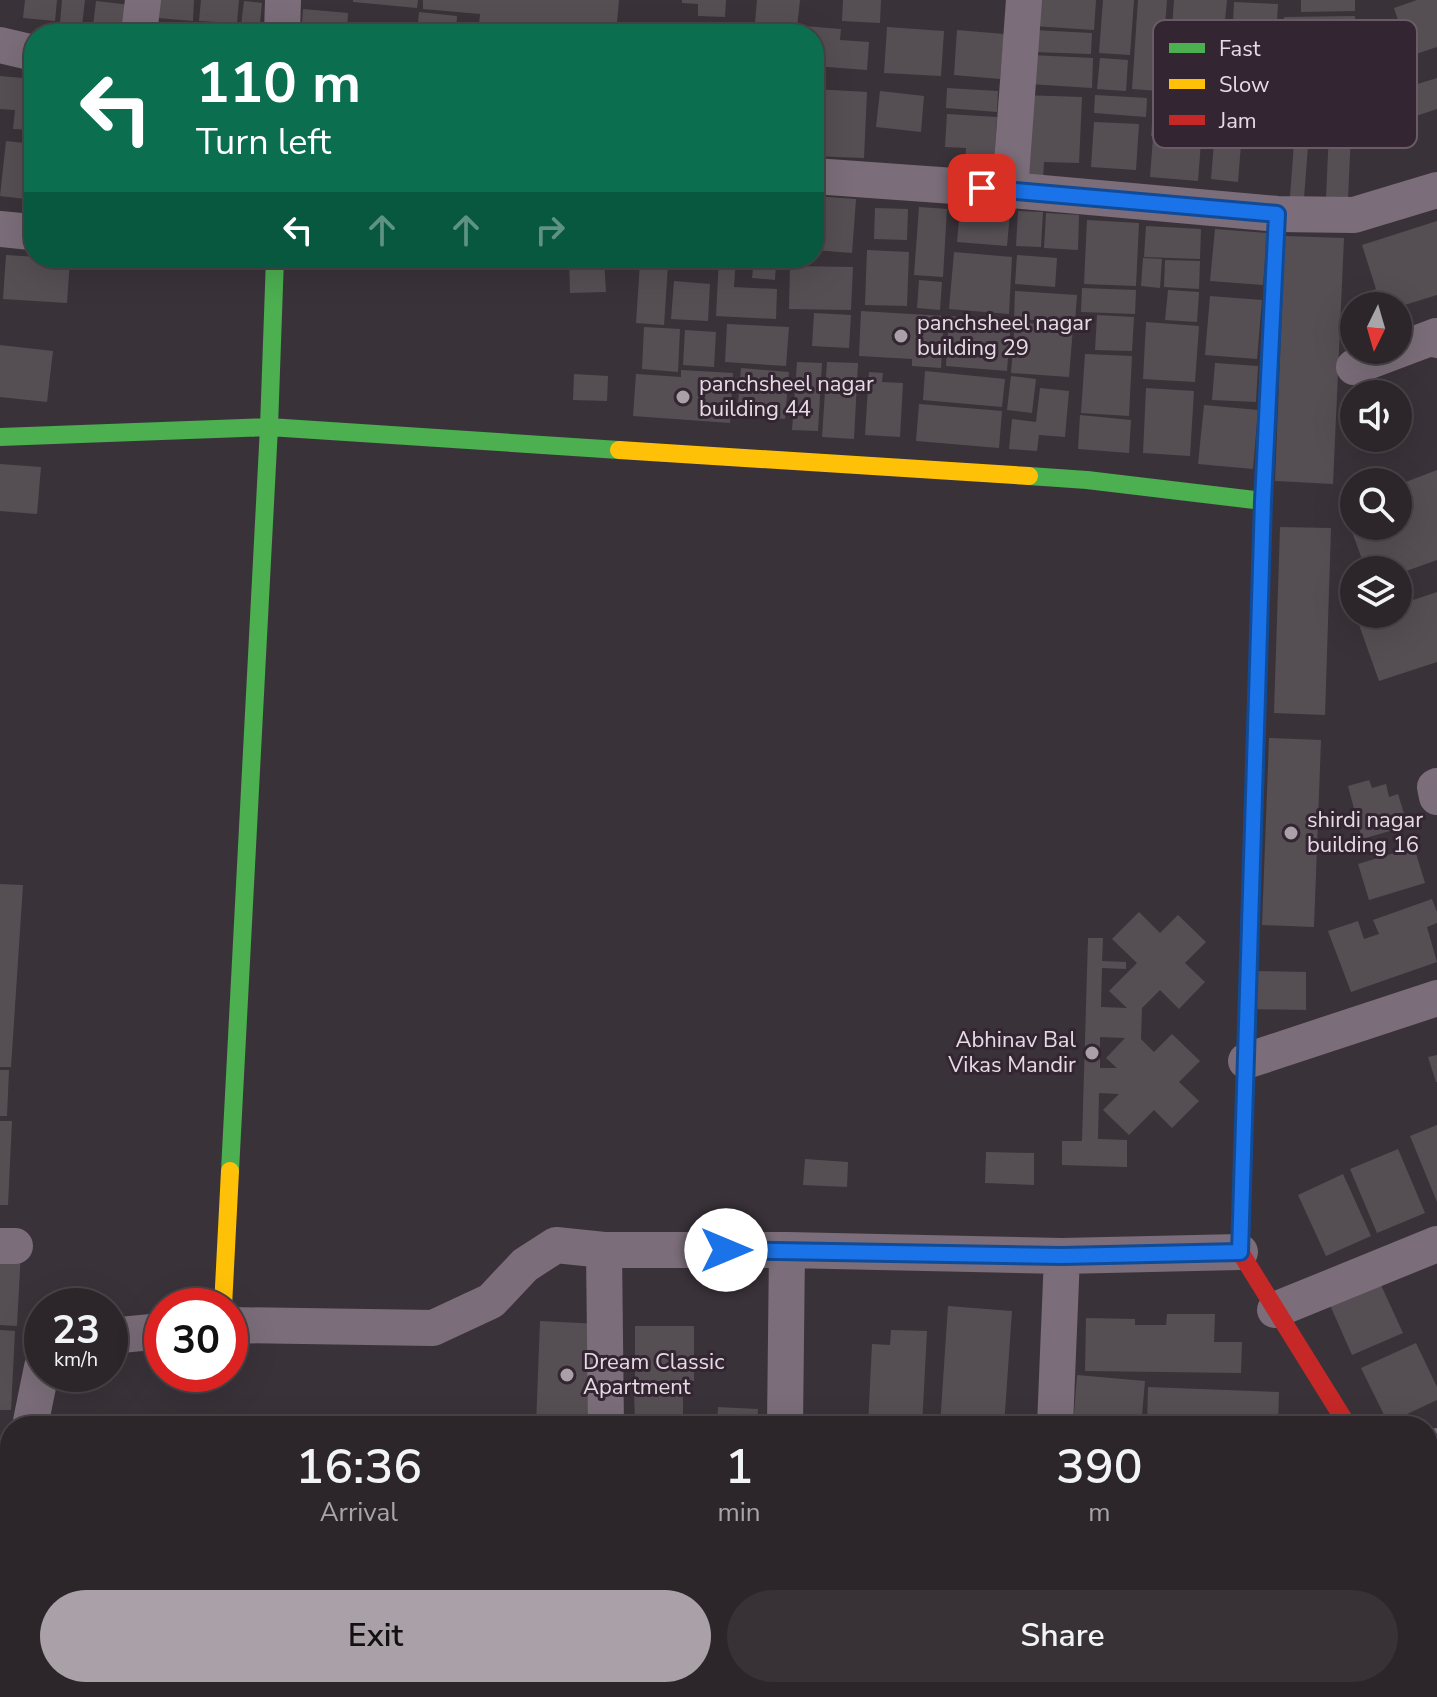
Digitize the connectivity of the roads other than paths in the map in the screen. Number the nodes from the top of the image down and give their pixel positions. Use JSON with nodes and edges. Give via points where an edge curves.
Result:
{"nodes":[{"id":1,"x":143,"y":0,"type":"edge"},
{"id":2,"x":283,"y":0,"type":"edge"},
{"id":3,"x":1024,"y":0,"type":"edge"},
{"id":4,"x":140,"y":24,"type":"edge"},
{"id":5,"x":282,"y":24,"type":"edge"},
{"id":6,"x":0,"y":45,"type":"edge"},
{"id":7,"x":24,"y":51,"type":"edge"},
{"id":8,"x":824,"y":177,"type":"edge"},
{"id":9,"x":1010,"y":190,"type":"junction"},
{"id":10,"x":1437,"y":190,"type":"edge"},
{"id":11,"x":1277,"y":214,"type":"junction"},
{"id":12,"x":275,"y":268,"type":"edge"},
{"id":13,"x":1437,"y":340,"type":"edge"},
{"id":14,"x":1354,"y":367,"type":"dead end"},
{"id":15,"x":269,"y":427,"type":"junction"},
{"id":16,"x":0,"y":437,"type":"edge"},
{"id":17,"x":1263,"y":501,"type":"junction"},
{"id":18,"x":1437,"y":786,"type":"edge"},
{"id":19,"x":1437,"y":797,"type":"edge"},
{"id":20,"x":1437,"y":998,"type":"edge"},
{"id":21,"x":1246,"y":1061,"type":"junction"},
{"id":22,"x":1437,"y":1244,"type":"edge"},
{"id":23,"x":604,"y":1250,"type":"junction"},
{"id":24,"x":787,"y":1250,"type":"junction"},
{"id":25,"x":1240,"y":1252,"type":"junction"},
{"id":26,"x":1062,"y":1256,"type":"junction"},
{"id":27,"x":224,"y":1288,"type":"edge"},
{"id":28,"x":1275,"y":1310,"type":"junction"},
{"id":29,"x":248,"y":1325,"type":"edge"},
{"id":30,"x":32,"y":1392,"type":"edge"},
{"id":31,"x":23,"y":1416,"type":"edge"},
{"id":32,"x":606,"y":1416,"type":"edge"},
{"id":33,"x":785,"y":1416,"type":"edge"},
{"id":34,"x":1055,"y":1416,"type":"edge"},
{"id":35,"x":1342,"y":1416,"type":"edge"}],
"edges":[{"from":1,"to":4,"type":"street"},
{"from":2,"to":5,"type":"street"},
{"from":3,"to":9,"type":"street"},
{"from":6,"to":7,"type":"street"},
{"from":8,"to":9,"type":"street"},
{"from":9,"to":11,"type":"street"},
{"from":10,"to":11,"type":"street","via":[[1354,215]]},
{"from":11,"to":17,"type":"street"},
{"from":12,"to":15,"type":"street"},
{"from":13,"to":14,"type":"street","via":[[1436,336]]},
{"from":15,"to":16,"type":"street"},
{"from":15,"to":17,"type":"street","via":[[1087,480]]},
{"from":15,"to":27,"type":"street"},
{"from":17,"to":21,"type":"street"},
{"from":18,"to":19,"type":"street"},
{"from":20,"to":21,"type":"street"},
{"from":21,"to":25,"type":"street"},
{"from":22,"to":28,"type":"street"},
{"from":23,"to":24,"type":"street"},
{"from":23,"to":29,"type":"street","via":[[556,1245],[525,1265],[491,1301],[433,1328]]},
{"from":23,"to":32,"type":"street"},
{"from":24,"to":26,"type":"street"},
{"from":24,"to":33,"type":"street"},
{"from":25,"to":26,"type":"street"},
{"from":25,"to":28,"type":"street"},
{"from":26,"to":34,"type":"street"},
{"from":28,"to":35,"type":"street"},
{"from":30,"to":31,"type":"street"}]}
